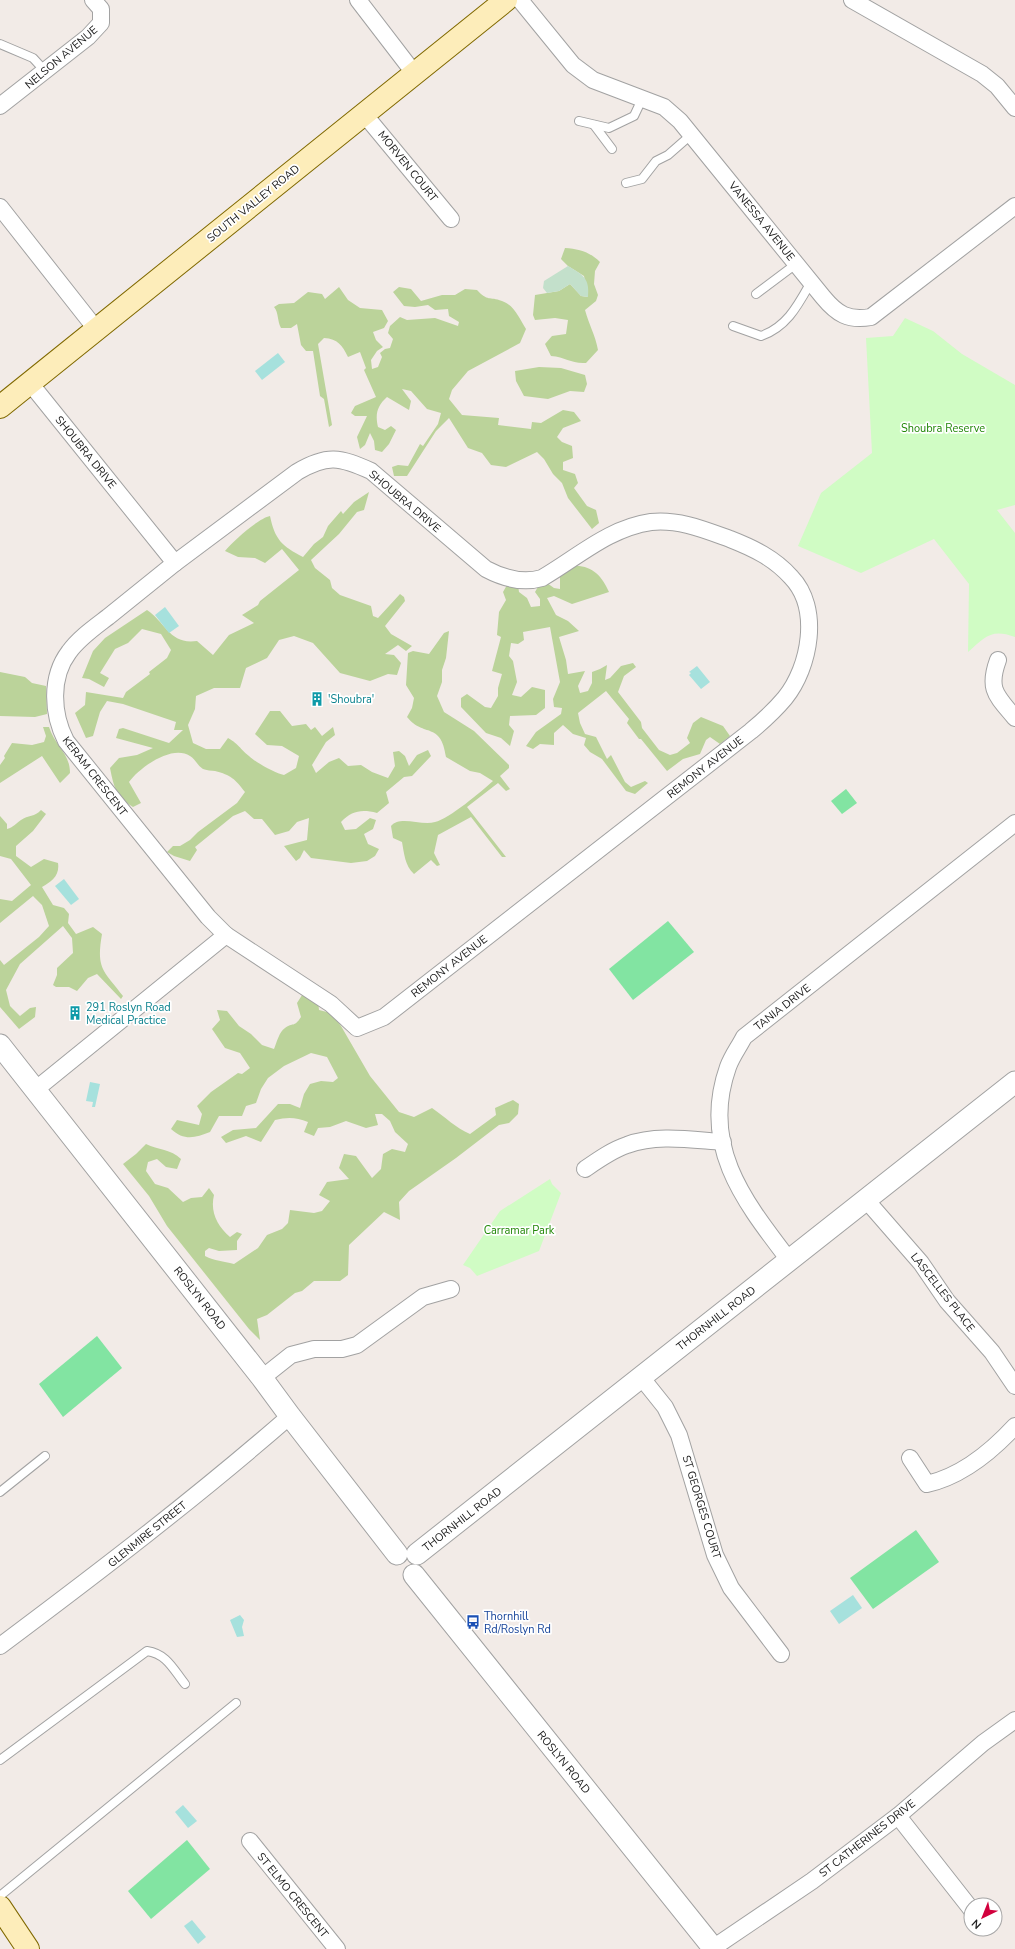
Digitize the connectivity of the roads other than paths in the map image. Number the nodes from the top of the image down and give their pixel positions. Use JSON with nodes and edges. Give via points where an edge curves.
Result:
{"nodes":[{"id":1,"x":92,"y":0,"type":"edge"},
{"id":2,"x":358,"y":0,"type":"edge"},
{"id":3,"x":506,"y":0,"type":"edge"},
{"id":4,"x":520,"y":0,"type":"edge"},
{"id":5,"x":852,"y":0,"type":"edge"},
{"id":6,"x":0,"y":44,"type":"edge"},
{"id":7,"x":45,"y":71,"type":"junction"},
{"id":8,"x":414,"y":73,"type":"junction"},
{"id":9,"x":642,"y":97,"type":"junction"},
{"id":10,"x":0,"y":106,"type":"edge"},
{"id":11,"x":1015,"y":108,"type":"edge"},
{"id":12,"x":364,"y":114,"type":"junction"},
{"id":13,"x":579,"y":121,"type":"dead end"},
{"id":14,"x":594,"y":125,"type":"junction"},
{"id":15,"x":692,"y":134,"type":"junction"},
{"id":16,"x":612,"y":149,"type":"dead end"},
{"id":17,"x":626,"y":183,"type":"dead end"},
{"id":18,"x":1015,"y":206,"type":"edge"},
{"id":19,"x":0,"y":207,"type":"edge"},
{"id":20,"x":451,"y":219,"type":"dead end"},
{"id":21,"x":796,"y":264,"type":"junction"},
{"id":22,"x":811,"y":282,"type":"junction"},
{"id":23,"x":756,"y":294,"type":"dead end"},
{"id":24,"x":733,"y":326,"type":"dead end"},
{"id":25,"x":96,"y":329,"type":"junction"},
{"id":26,"x":30,"y":383,"type":"junction"},
{"id":27,"x":0,"y":407,"type":"edge"},
{"id":28,"x":175,"y":563,"type":"junction"},
{"id":29,"x":808,"y":615,"type":"joint"},
{"id":30,"x":998,"y":660,"type":"dead end"},
{"id":31,"x":1015,"y":718,"type":"edge"},
{"id":32,"x":1015,"y":823,"type":"edge"},
{"id":33,"x":226,"y":935,"type":"junction"},
{"id":34,"x":0,"y":1045,"type":"edge"},
{"id":35,"x":1015,"y":1082,"type":"edge"},
{"id":36,"x":35,"y":1090,"type":"junction"},
{"id":37,"x":723,"y":1142,"type":"junction"},
{"id":38,"x":585,"y":1169,"type":"dead end"},
{"id":39,"x":867,"y":1201,"type":"junction"},
{"id":40,"x":789,"y":1260,"type":"junction"},
{"id":41,"x":451,"y":1289,"type":"dead end"},
{"id":42,"x":641,"y":1377,"type":"junction"},
{"id":43,"x":262,"y":1378,"type":"junction"},
{"id":44,"x":1015,"y":1386,"type":"edge"},
{"id":45,"x":290,"y":1416,"type":"junction"},
{"id":46,"x":1015,"y":1426,"type":"edge"},
{"id":47,"x":45,"y":1456,"type":"dead end"},
{"id":48,"x":910,"y":1458,"type":"dead end"},
{"id":49,"x":0,"y":1492,"type":"edge"},
{"id":50,"x":407,"y":1554,"type":"junction"},
{"id":51,"x":0,"y":1646,"type":"edge"},
{"id":52,"x":781,"y":1654,"type":"dead end"},
{"id":53,"x":185,"y":1684,"type":"dead end"},
{"id":54,"x":236,"y":1703,"type":"dead end"},
{"id":55,"x":1015,"y":1720,"type":"edge"},
{"id":56,"x":0,"y":1760,"type":"edge"},
{"id":57,"x":898,"y":1816,"type":"junction"},
{"id":58,"x":250,"y":1841,"type":"dead end"},
{"id":59,"x":0,"y":1896,"type":"edge"},
{"id":60,"x":963,"y":1900,"type":"edge"},
{"id":61,"x":0,"y":1907,"type":"edge"},
{"id":62,"x":28,"y":1949,"type":"edge"},
{"id":63,"x":337,"y":1949,"type":"edge"},
{"id":64,"x":713,"y":1949,"type":"edge"}],
"edges":[{"from":1,"to":7,"type":"street","name":"NELSON AVENUE","via":[[101,10],[101,23],[88,37]]},
{"from":2,"to":8,"type":"street"},
{"from":3,"to":8,"type":"main road","name":"SOUTH VALLEY ROAD"},
{"from":4,"to":9,"type":"street","name":"VANESSA AVENUE","via":[[573,65],[593,80]]},
{"from":5,"to":11,"type":"street","via":[[982,74],[997,86]]},
{"from":6,"to":7,"type":"lane","via":[[36,60]]},
{"from":7,"to":10,"type":"street","name":"NELSON AVENUE"},
{"from":8,"to":12,"type":"main road","name":"SOUTH VALLEY ROAD"},
{"from":9,"to":14,"type":"lane","via":[[634,116],[609,128]]},
{"from":9,"to":15,"type":"street","name":"VANESSA AVENUE","via":[[664,107]]},
{"from":12,"to":20,"type":"street","name":"MORVEN COURT"},
{"from":12,"to":25,"type":"main road","name":"SOUTH VALLEY ROAD"},
{"from":13,"to":14,"type":"lane"},
{"from":14,"to":16,"type":"lane"},
{"from":15,"to":17,"type":"lane","via":[[668,155],[656,161],[642,179]]},
{"from":15,"to":21,"type":"street","name":"VANESSA AVENUE"},
{"from":18,"to":22,"type":"street","name":"VANESSA AVENUE","via":[[871,317],[860,319],[844,316],[834,310]]},
{"from":19,"to":25,"type":"street"},
{"from":21,"to":22,"type":"street","name":"VANESSA AVENUE"},
{"from":21,"to":23,"type":"lane"},
{"from":22,"to":24,"type":"lane","via":[[792,314],[774,332],[761,336]]},
{"from":25,"to":26,"type":"main road","name":"SOUTH VALLEY ROAD"},
{"from":26,"to":27,"type":"main road","name":"SOUTH VALLEY ROAD"},
{"from":26,"to":28,"type":"street","name":"SHOUBRA DRIVE"},
{"from":28,"to":29,"type":"street","name":"SHOUBRA DRIVE","via":[[297,472],[312,463],[330,458],[354,463],[372,471],[463,550],[498,576],[535,580],[609,535],[631,526],[653,522],[684,523],[742,543],[776,562],[793,578],[803,596]]},
{"from":28,"to":33,"type":"street","name":"KERAM CRESCENT","via":[[70,650],[59,673],[56,712],[59,727],[66,741],[208,917]]},
{"from":29,"to":33,"type":"street","name":"REMONY AVENUE","via":[[810,637],[805,661],[789,692],[770,714],[384,1017],[357,1028],[331,1004]]},
{"from":30,"to":31,"type":"street","via":[[992,682],[998,697]]},
{"from":32,"to":37,"type":"street","name":"TANIA DRIVE","via":[[744,1037],[729,1065],[722,1088],[720,1127]]},
{"from":33,"to":36,"type":"street"},
{"from":34,"to":36,"type":"street","name":"ROSLYN ROAD"},
{"from":35,"to":39,"type":"street","name":"THORNHILL ROAD"},
{"from":36,"to":43,"type":"street","name":"ROSLYN ROAD"},
{"from":37,"to":38,"type":"street","via":[[662,1139],[628,1144]]},
{"from":37,"to":40,"type":"street","name":"TANIA DRIVE","via":[[730,1170],[749,1207]]},
{"from":39,"to":40,"type":"street","name":"THORNHILL ROAD"},
{"from":39,"to":44,"type":"street","name":"LASCELLES PLACE","via":[[921,1263],[947,1301],[992,1352]]},
{"from":40,"to":42,"type":"street","name":"THORNHILL ROAD"},
{"from":41,"to":43,"type":"street","via":[[423,1297],[357,1345],[342,1349],[314,1349],[291,1355]]},
{"from":42,"to":50,"type":"street","name":"THORNHILL ROAD"},
{"from":42,"to":52,"type":"street","name":"ST GEORGES COURT","via":[[665,1407],[679,1435],[715,1555],[729,1583],[741,1604]]},
{"from":43,"to":45,"type":"street","name":"ROSLYN ROAD"},
{"from":45,"to":50,"type":"street","name":"ROSLYN ROAD"},
{"from":45,"to":51,"type":"street","name":"GLENMIRE STREET","via":[[106,1567]]},
{"from":46,"to":48,"type":"street","via":[[989,1452],[931,1490]]},
{"from":47,"to":49,"type":"lane"},
{"from":50,"to":64,"type":"street","name":"ROSLYN ROAD","via":[[394,1561],[395,1570],[402,1576],[414,1575]]},
{"from":53,"to":56,"type":"lane","via":[[166,1659],[157,1653],[147,1652]]},
{"from":54,"to":59,"type":"lane"},
{"from":55,"to":57,"type":"street","name":"ST CATHERINES DRIVE","via":[[983,1743]]},
{"from":57,"to":60,"type":"street"},
{"from":57,"to":64,"type":"street","name":"ST CATHERINES DRIVE","via":[[812,1881]]},
{"from":58,"to":63,"type":"street","name":"ST ELMO CRESCENT"},
{"from":61,"to":62,"type":"main road"}]}
